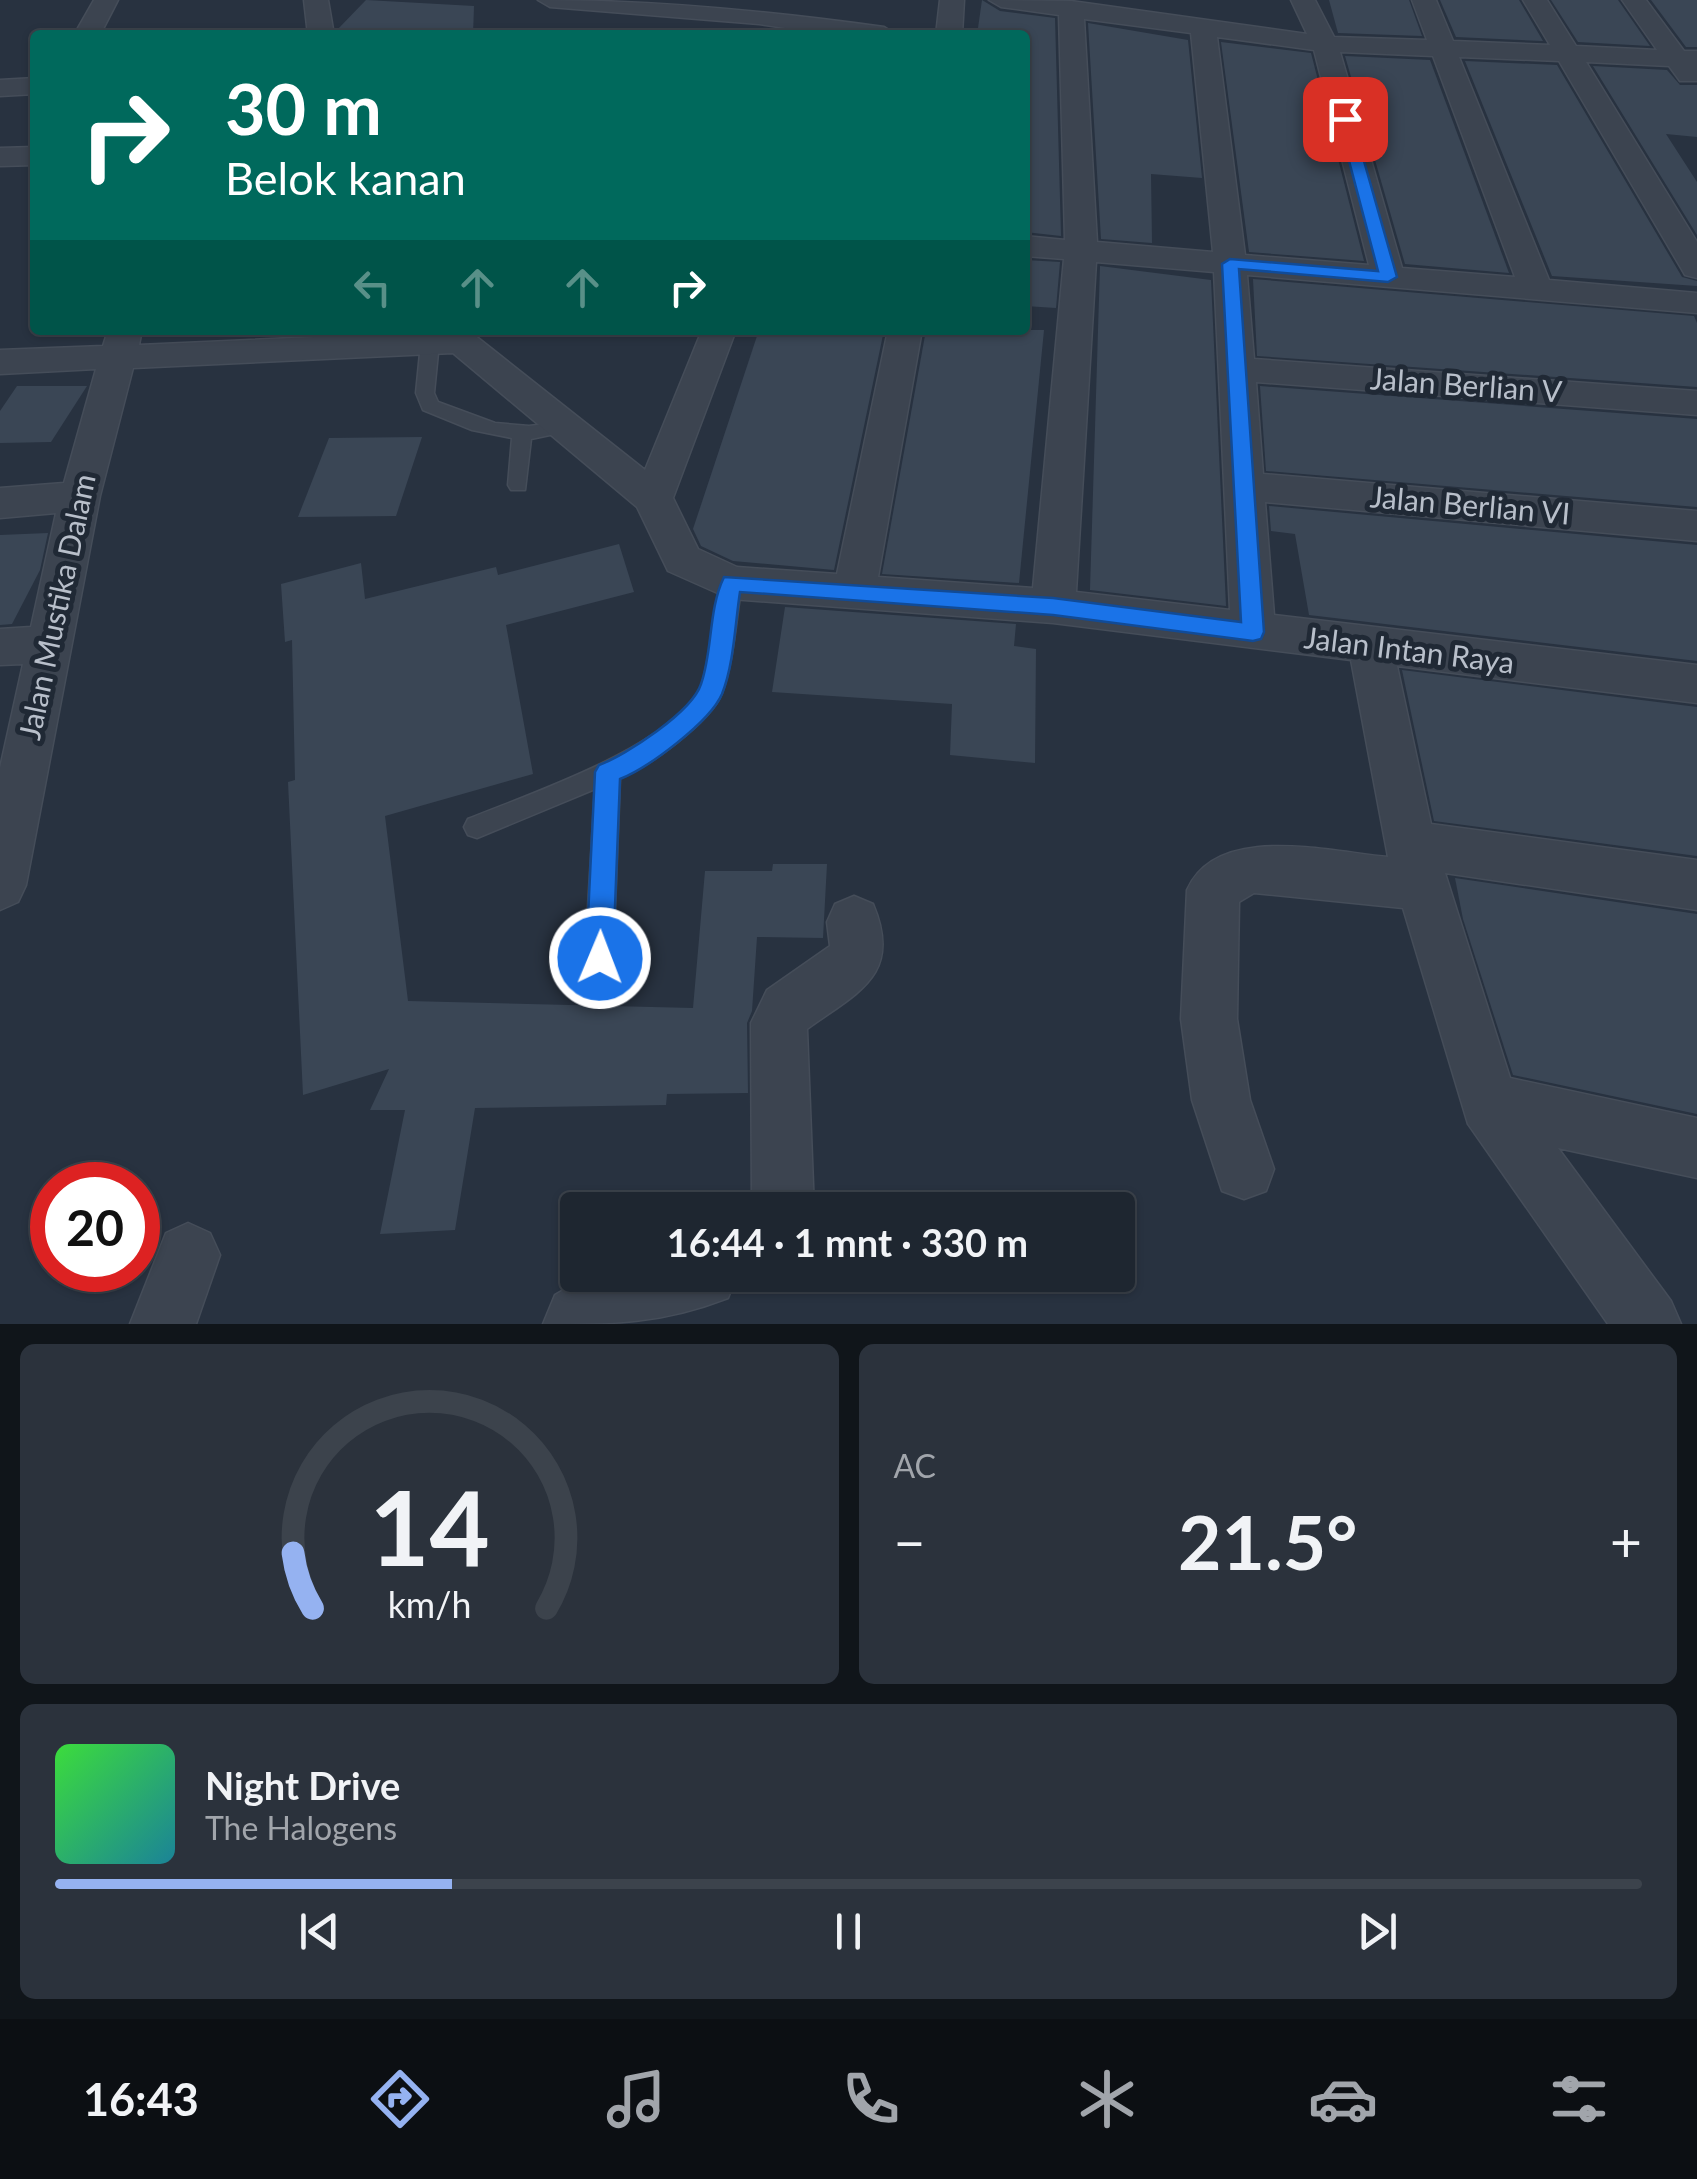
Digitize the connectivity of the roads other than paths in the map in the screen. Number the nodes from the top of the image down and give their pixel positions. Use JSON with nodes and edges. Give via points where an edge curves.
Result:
{"nodes":[{"id":1,"x":106,"y":0,"type":"edge"},
{"id":2,"x":316,"y":0,"type":"edge"},
{"id":3,"x":550,"y":0,"type":"edge"},
{"id":4,"x":952,"y":0,"type":"edge"},
{"id":5,"x":1001,"y":0,"type":"edge"},
{"id":6,"x":1303,"y":0,"type":"edge"},
{"id":7,"x":1424,"y":0,"type":"edge"},
{"id":8,"x":1535,"y":0,"type":"edge"},
{"id":9,"x":1634,"y":0,"type":"edge"},
{"id":10,"x":1071,"y":8,"type":"junction"},
{"id":11,"x":1203,"y":29,"type":"junction"},
{"id":12,"x":90,"y":30,"type":"edge"},
{"id":13,"x":320,"y":30,"type":"edge"},
{"id":14,"x":849,"y":30,"type":"edge"},
{"id":15,"x":949,"y":30,"type":"edge"},
{"id":16,"x":1325,"y":44,"type":"junction"},
{"id":17,"x":1446,"y":50,"type":"junction"},
{"id":18,"x":1569,"y":54,"type":"junction"},
{"id":19,"x":1687,"y":58,"type":"edge"},
{"id":20,"x":30,"y":86,"type":"edge"},
{"id":21,"x":1697,"y":87,"type":"edge"},
{"id":22,"x":0,"y":88,"type":"edge"},
{"id":23,"x":30,"y":156,"type":"edge"},
{"id":24,"x":0,"y":157,"type":"edge"},
{"id":25,"x":1030,"y":246,"type":"edge"},
{"id":26,"x":1081,"y":251,"type":"junction"},
{"id":27,"x":1230,"y":264,"type":"junction"},
{"id":28,"x":1697,"y":268,"type":"edge"},
{"id":29,"x":1388,"y":277,"type":"junction"},
{"id":30,"x":1536,"y":290,"type":"junction"},
{"id":31,"x":1697,"y":304,"type":"edge"},
{"id":32,"x":30,"y":331,"type":"edge"},
{"id":33,"x":0,"y":332,"type":"edge"},
{"id":34,"x":717,"y":335,"type":"edge"},
{"id":35,"x":904,"y":335,"type":"edge"},
{"id":36,"x":445,"y":338,"type":"edge"},
{"id":37,"x":121,"y":343,"type":"edge"},
{"id":38,"x":0,"y":362,"type":"edge"},
{"id":39,"x":1234,"y":369,"type":"junction"},
{"id":40,"x":1697,"y":403,"type":"edge"},
{"id":41,"x":562,"y":426,"type":"junction"},
{"id":42,"x":522,"y":434,"type":"junction"},
{"id":43,"x":518,"y":485,"type":"dead end"},
{"id":44,"x":1242,"y":486,"type":"junction"},
{"id":45,"x":80,"y":496,"type":"junction"},
{"id":46,"x":652,"y":498,"type":"junction"},
{"id":47,"x":0,"y":503,"type":"edge"},
{"id":48,"x":1697,"y":526,"type":"edge"},
{"id":49,"x":731,"y":583,"type":"junction"},
{"id":50,"x":854,"y":594,"type":"junction"},
{"id":51,"x":1053,"y":606,"type":"junction"},
{"id":52,"x":1253,"y":632,"type":"junction"},
{"id":53,"x":50,"y":644,"type":"junction"},
{"id":54,"x":1371,"y":646,"type":"junction"},
{"id":55,"x":0,"y":648,"type":"edge"},
{"id":56,"x":1697,"y":684,"type":"edge"},
{"id":57,"x":608,"y":772,"type":"junction"},
{"id":58,"x":477,"y":826,"type":"dead end"},
{"id":59,"x":2,"y":861,"type":"edge"},
{"id":60,"x":1415,"y":865,"type":"junction"},
{"id":61,"x":1697,"y":885,"type":"edge"},
{"id":62,"x":854,"y":922,"type":"dead end"},
{"id":63,"x":600,"y":958,"type":"dead end"},
{"id":64,"x":1489,"y":1103,"type":"junction"},
{"id":65,"x":1697,"y":1148,"type":"edge"},
{"id":66,"x":1244,"y":1169,"type":"dead end"},
{"id":67,"x":782,"y":1192,"type":"edge"},
{"id":68,"x":188,"y":1255,"type":"dead end"},
{"id":69,"x":636,"y":1292,"type":"edge"},
{"id":70,"x":1642,"y":1322,"type":"edge"},
{"id":71,"x":163,"y":1324,"type":"edge"},
{"id":72,"x":576,"y":1324,"type":"edge"}],
"edges":[{"from":1,"to":12,"type":"street"},
{"from":2,"to":13,"type":"street"},
{"from":3,"to":14,"type":"street"},
{"from":4,"to":15,"type":"street"},
{"from":5,"to":10,"type":"street"},
{"from":6,"to":16,"type":"street"},
{"from":7,"to":17,"type":"street"},
{"from":8,"to":18,"type":"street"},
{"from":9,"to":19,"type":"street"},
{"from":10,"to":11,"type":"street"},
{"from":10,"to":26,"type":"street"},
{"from":11,"to":16,"type":"street"},
{"from":11,"to":27,"type":"street"},
{"from":16,"to":17,"type":"street"},
{"from":16,"to":29,"type":"street"},
{"from":17,"to":18,"type":"street"},
{"from":17,"to":30,"type":"street"},
{"from":18,"to":19,"type":"street"},
{"from":18,"to":28,"type":"street"},
{"from":19,"to":21,"type":"street"},
{"from":20,"to":22,"type":"street"},
{"from":23,"to":24,"type":"street"},
{"from":25,"to":26,"type":"street"},
{"from":26,"to":27,"type":"street"},
{"from":26,"to":51,"type":"street"},
{"from":27,"to":29,"type":"street"},
{"from":27,"to":39,"type":"street"},
{"from":29,"to":30,"type":"street"},
{"from":30,"to":31,"type":"street"},
{"from":32,"to":33,"type":"street"},
{"from":34,"to":46,"type":"street"},
{"from":35,"to":50,"type":"street"},
{"from":36,"to":37,"type":"street"},
{"from":36,"to":41,"type":"street","name":"Jalan Intan Raya"},
{"from":36,"to":42,"type":"lane","via":[[425,393],[430,406]]},
{"from":37,"to":38,"type":"street"},
{"from":37,"to":45,"type":"street","name":"Jalan Mustika Dalam"},
{"from":39,"to":40,"type":"street","name":"Jalan Berlian V"},
{"from":39,"to":44,"type":"street"},
{"from":41,"to":42,"type":"lane"},
{"from":41,"to":46,"type":"street","name":"Jalan Intan Raya"},
{"from":42,"to":43,"type":"lane"},
{"from":44,"to":48,"type":"street","name":"Jalan Berlian VI"},
{"from":44,"to":52,"type":"street"},
{"from":45,"to":47,"type":"street"},
{"from":45,"to":53,"type":"street","name":"Jalan Mustika Dalam"},
{"from":46,"to":49,"type":"street","name":"Jalan Intan Raya","via":[[683,560]]},
{"from":49,"to":50,"type":"street","name":"Jalan Intan Raya"},
{"from":49,"to":57,"type":"lane","via":[[711,692],[670,732]]},
{"from":50,"to":51,"type":"street","name":"Jalan Intan Raya"},
{"from":51,"to":52,"type":"street","name":"Jalan Intan Raya"},
{"from":52,"to":54,"type":"street","name":"Jalan Intan Raya"},
{"from":53,"to":55,"type":"street"},
{"from":53,"to":59,"type":"street","name":"Jalan Mustika Dalam"},
{"from":54,"to":56,"type":"street","name":"Jalan Intan Raya"},
{"from":54,"to":60,"type":"street"},
{"from":57,"to":58,"type":"lane"},
{"from":57,"to":63,"type":"lane"},
{"from":60,"to":61,"type":"street"},
{"from":60,"to":64,"type":"street"},
{"from":60,"to":66,"type":"street","via":[[1254,869],[1213,890],[1210,1019],[1221,1100]]},
{"from":62,"to":67,"type":"street","via":[[854,962],[787,1010],[779,1023]]},
{"from":64,"to":65,"type":"street"},
{"from":64,"to":70,"type":"street"},
{"from":68,"to":71,"type":"street"},
{"from":69,"to":72,"type":"street","via":[[612,1298]]}]}
